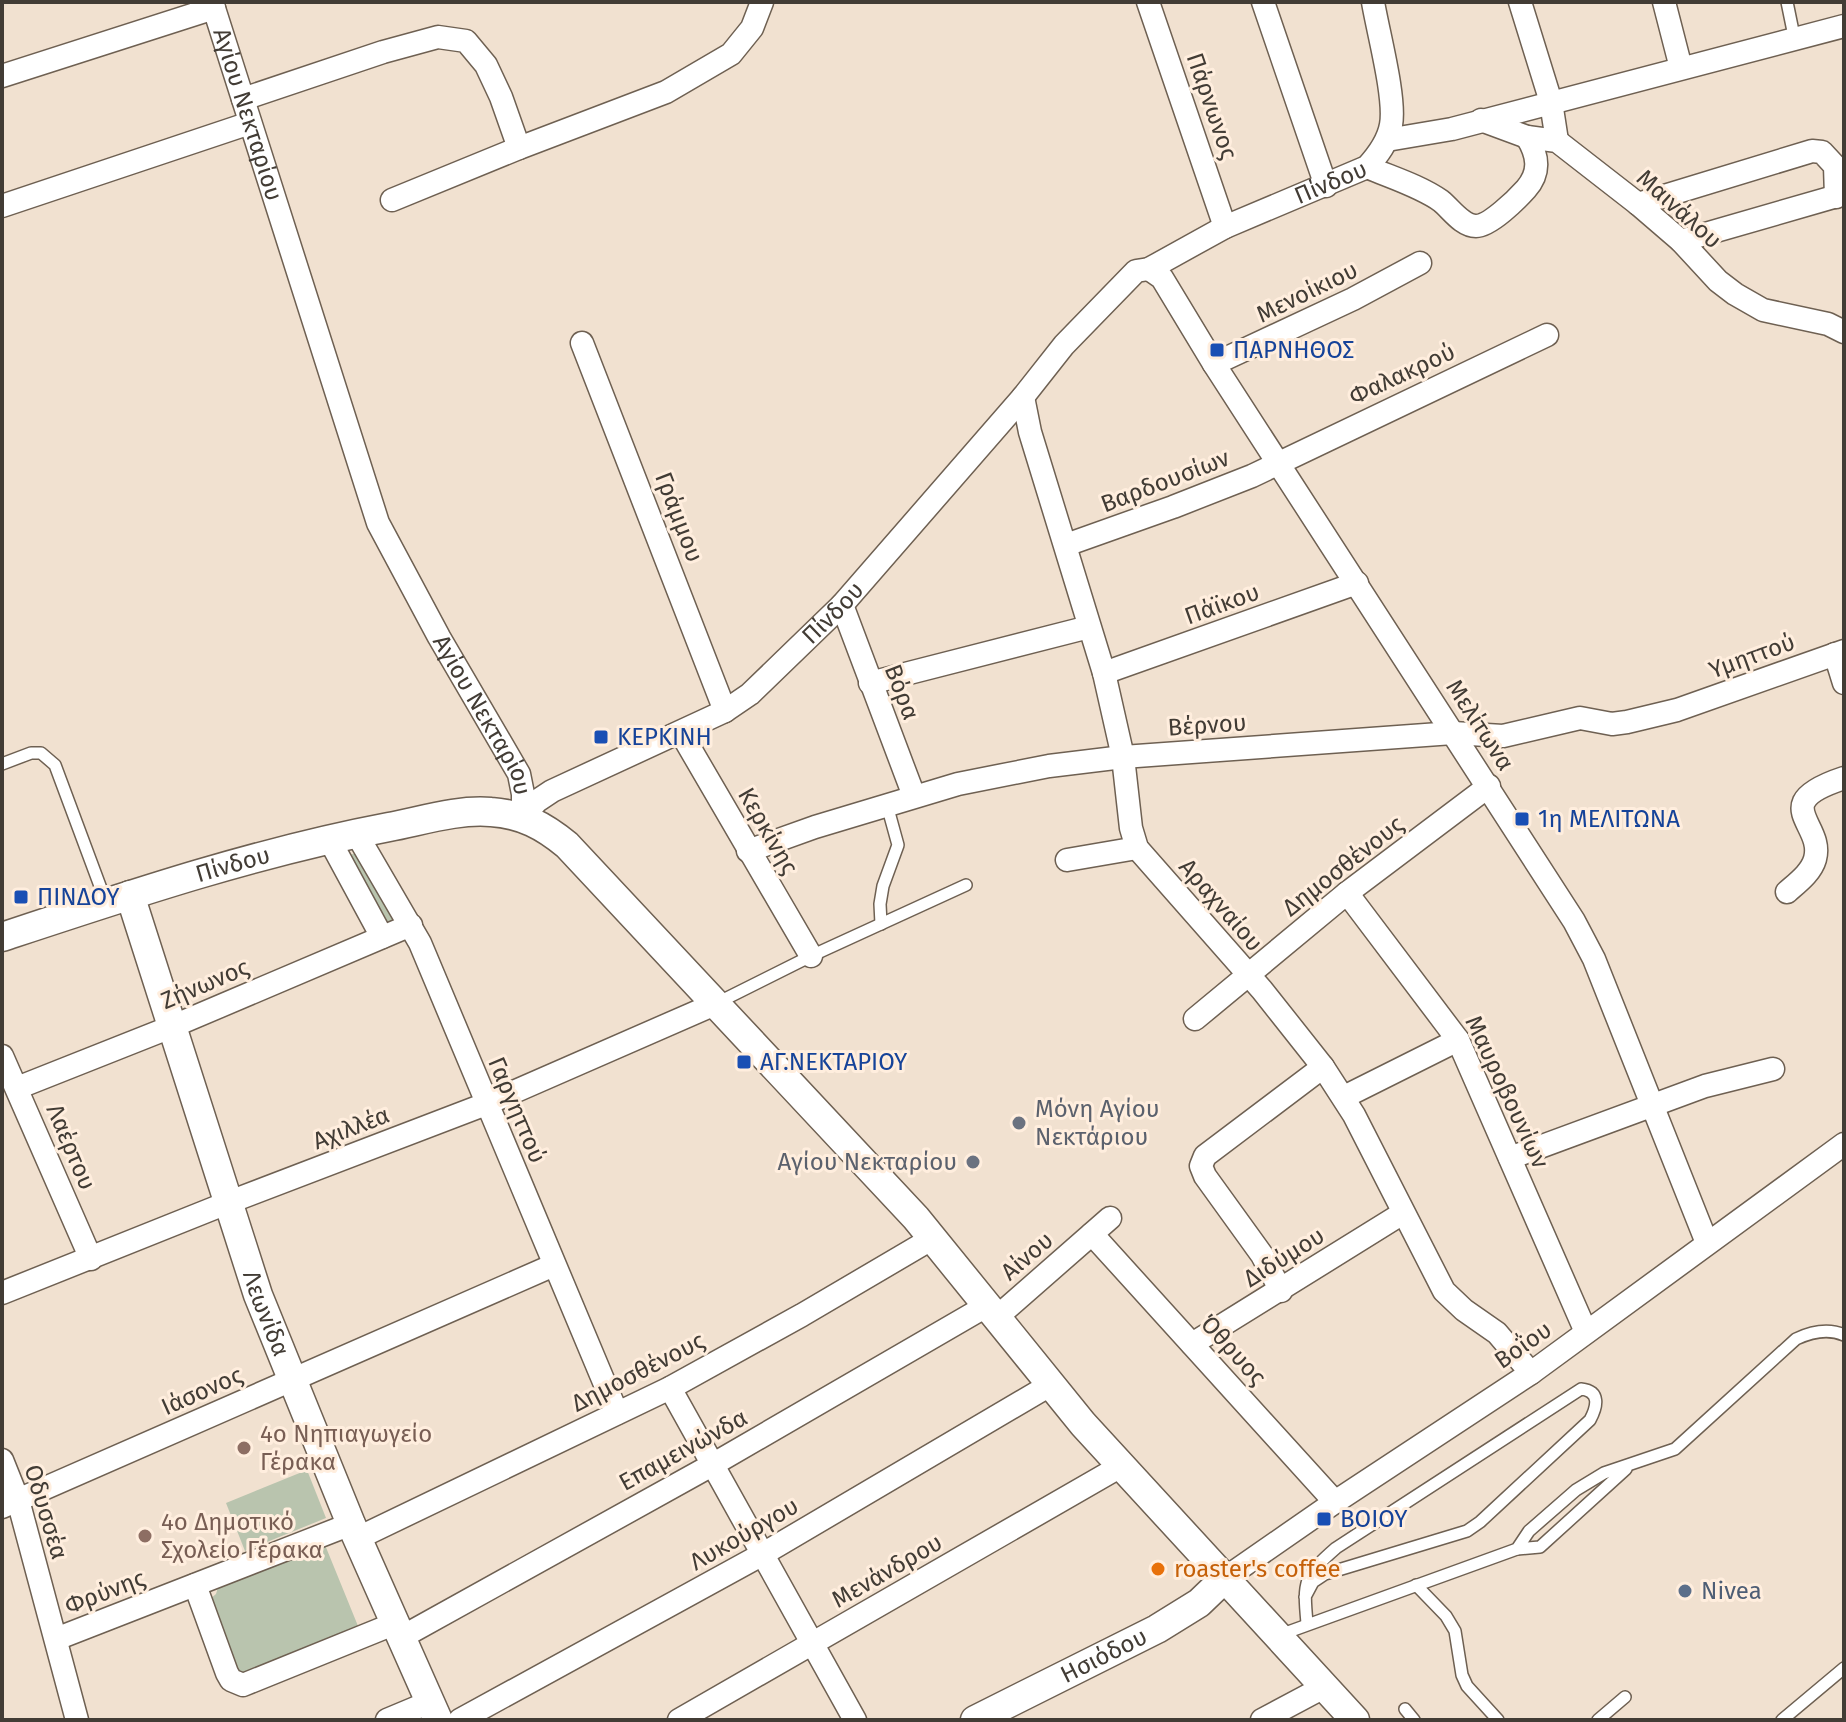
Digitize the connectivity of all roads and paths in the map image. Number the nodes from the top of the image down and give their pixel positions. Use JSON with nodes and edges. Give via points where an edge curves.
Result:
{"nodes":[{"id":1,"x":762,"y":2,"type":"edge"},
{"id":2,"x":1148,"y":2,"type":"edge"},
{"id":3,"x":1263,"y":2,"type":"edge"},
{"id":4,"x":1373,"y":2,"type":"edge"},
{"id":5,"x":1520,"y":2,"type":"edge"},
{"id":6,"x":1664,"y":2,"type":"edge"},
{"id":7,"x":1787,"y":2,"type":"edge"},
{"id":8,"x":213,"y":5,"type":"edge"},
{"id":9,"x":1844,"y":26,"type":"edge"},
{"id":10,"x":1795,"y":41,"type":"junction"},
{"id":11,"x":1681,"y":68,"type":"junction"},
{"id":12,"x":2,"y":76,"type":"edge"},
{"id":13,"x":243,"y":99,"type":"junction"},
{"id":14,"x":1551,"y":102,"type":"junction"},
{"id":15,"x":1481,"y":120,"type":"junction"},
{"id":16,"x":250,"y":123,"type":"junction"},
{"id":17,"x":1527,"y":137,"type":"junction"},
{"id":18,"x":1387,"y":140,"type":"junction"},
{"id":19,"x":1557,"y":141,"type":"junction"},
{"id":20,"x":519,"y":148,"type":"junction"},
{"id":21,"x":1367,"y":167,"type":"junction"},
{"id":22,"x":1326,"y":186,"type":"junction"},
{"id":23,"x":1840,"y":195,"type":"edge"},
{"id":24,"x":392,"y":200,"type":"dead end"},
{"id":25,"x":1638,"y":204,"type":"junction"},
{"id":26,"x":2,"y":206,"type":"edge"},
{"id":27,"x":1225,"y":227,"type":"junction"},
{"id":28,"x":1681,"y":241,"type":"junction"},
{"id":29,"x":1420,"y":263,"type":"dead end"},
{"id":30,"x":1149,"y":269,"type":"junction"},
{"id":31,"x":1844,"y":332,"type":"edge"},
{"id":32,"x":1547,"y":335,"type":"dead end"},
{"id":33,"x":582,"y":343,"type":"dead end"},
{"id":34,"x":1214,"y":364,"type":"junction"},
{"id":35,"x":1023,"y":397,"type":"junction"},
{"id":36,"x":1281,"y":463,"type":"junction"},
{"id":37,"x":1066,"y":545,"type":"junction"},
{"id":38,"x":1357,"y":583,"type":"junction"},
{"id":39,"x":842,"y":605,"type":"junction"},
{"id":40,"x":1089,"y":627,"type":"junction"},
{"id":41,"x":1840,"y":652,"type":"edge"},
{"id":42,"x":1104,"y":673,"type":"junction"},
{"id":43,"x":870,"y":683,"type":"junction"},
{"id":44,"x":1844,"y":683,"type":"edge"},
{"id":45,"x":1677,"y":710,"type":"joint"},
{"id":46,"x":725,"y":711,"type":"junction"},
{"id":47,"x":681,"y":733,"type":"junction"},
{"id":48,"x":1453,"y":733,"type":"junction"},
{"id":49,"x":1123,"y":757,"type":"junction"},
{"id":50,"x":2,"y":764,"type":"edge"},
{"id":51,"x":1844,"y":778,"type":"edge"},
{"id":52,"x":1489,"y":786,"type":"junction"},
{"id":53,"x":914,"y":796,"type":"junction"},
{"id":54,"x":887,"y":804,"type":"junction"},
{"id":55,"x":523,"y":817,"type":"junction"},
{"id":56,"x":356,"y":833,"type":"junction"},
{"id":57,"x":329,"y":839,"type":"junction"},
{"id":58,"x":1137,"y":848,"type":"junction"},
{"id":59,"x":748,"y":851,"type":"junction"},
{"id":60,"x":1067,"y":860,"type":"dead end"},
{"id":61,"x":966,"y":885,"type":"dead end"},
{"id":62,"x":1787,"y":892,"type":"dead end"},
{"id":63,"x":1347,"y":893,"type":"junction"},
{"id":64,"x":118,"y":899,"type":"junction"},
{"id":65,"x":881,"y":924,"type":"junction"},
{"id":66,"x":411,"y":925,"type":"junction"},
{"id":67,"x":2,"y":937,"type":"edge"},
{"id":68,"x":382,"y":937,"type":"junction"},
{"id":69,"x":811,"y":956,"type":"junction"},
{"id":70,"x":1249,"y":976,"type":"junction"},
{"id":71,"x":715,"y":1004,"type":"junction"},
{"id":72,"x":1195,"y":1019,"type":"dead end"},
{"id":73,"x":171,"y":1027,"type":"junction"},
{"id":74,"x":1458,"y":1040,"type":"junction"},
{"id":75,"x":2,"y":1056,"type":"edge"},
{"id":76,"x":1323,"y":1067,"type":"junction"},
{"id":77,"x":1773,"y":1069,"type":"dead end"},
{"id":78,"x":17,"y":1088,"type":"junction"},
{"id":79,"x":1344,"y":1097,"type":"junction"},
{"id":80,"x":486,"y":1104,"type":"junction"},
{"id":81,"x":1654,"y":1106,"type":"junction"},
{"id":82,"x":1844,"y":1144,"type":"edge"},
{"id":83,"x":1510,"y":1158,"type":"junction"},
{"id":84,"x":227,"y":1203,"type":"junction"},
{"id":85,"x":1403,"y":1213,"type":"junction"},
{"id":86,"x":1110,"y":1218,"type":"dead end"},
{"id":87,"x":1092,"y":1234,"type":"junction"},
{"id":88,"x":933,"y":1238,"type":"junction"},
{"id":89,"x":1707,"y":1243,"type":"junction"},
{"id":90,"x":91,"y":1259,"type":"junction"},
{"id":91,"x":554,"y":1265,"type":"junction"},
{"id":92,"x":1281,"y":1291,"type":"junction"},
{"id":93,"x":2,"y":1293,"type":"edge"},
{"id":94,"x":992,"y":1311,"type":"junction"},
{"id":95,"x":1586,"y":1332,"type":"junction"},
{"id":96,"x":1844,"y":1335,"type":"edge"},
{"id":97,"x":1192,"y":1344,"type":"junction"},
{"id":98,"x":1531,"y":1373,"type":"junction"},
{"id":99,"x":292,"y":1380,"type":"junction"},
{"id":100,"x":1050,"y":1385,"type":"junction"},
{"id":101,"x":670,"y":1388,"type":"junction"},
{"id":102,"x":617,"y":1413,"type":"junction"},
{"id":103,"x":2,"y":1460,"type":"edge"},
{"id":104,"x":712,"y":1465,"type":"junction"},
{"id":105,"x":1121,"y":1466,"type":"junction"},
{"id":106,"x":1629,"y":1466,"type":"junction"},
{"id":107,"x":1335,"y":1502,"type":"junction"},
{"id":108,"x":10,"y":1504,"type":"edge"},
{"id":109,"x":355,"y":1531,"type":"junction"},
{"id":110,"x":1517,"y":1549,"type":"junction"},
{"id":111,"x":763,"y":1554,"type":"junction"},
{"id":112,"x":1224,"y":1579,"type":"junction"},
{"id":113,"x":195,"y":1585,"type":"junction"},
{"id":114,"x":1416,"y":1585,"type":"junction"},
{"id":115,"x":1305,"y":1597,"type":"junction"},
{"id":116,"x":1307,"y":1623,"type":"junction"},
{"id":117,"x":399,"y":1630,"type":"junction"},
{"id":118,"x":1277,"y":1636,"type":"junction"},
{"id":119,"x":56,"y":1639,"type":"junction"},
{"id":120,"x":812,"y":1645,"type":"junction"},
{"id":121,"x":1844,"y":1668,"type":"edge"},
{"id":122,"x":1324,"y":1687,"type":"junction"},
{"id":123,"x":1625,"y":1697,"type":"dead end"},
{"id":124,"x":1405,"y":1709,"type":"dead end"},
{"id":125,"x":434,"y":1711,"type":"edge"},
{"id":126,"x":77,"y":1720,"type":"edge"},
{"id":127,"x":387,"y":1720,"type":"edge"},
{"id":128,"x":460,"y":1720,"type":"edge"},
{"id":129,"x":679,"y":1720,"type":"edge"},
{"id":130,"x":855,"y":1720,"type":"edge"},
{"id":131,"x":975,"y":1720,"type":"edge"},
{"id":132,"x":1262,"y":1720,"type":"edge"},
{"id":133,"x":1355,"y":1720,"type":"edge"},
{"id":134,"x":1414,"y":1720,"type":"edge"},
{"id":135,"x":1498,"y":1720,"type":"edge"},
{"id":136,"x":1598,"y":1720,"type":"edge"},
{"id":137,"x":1782,"y":1720,"type":"edge"}],
"edges":[{"from":1,"to":20,"type":"street","via":[[752,28],[731,54],[666,92]]},
{"from":2,"to":27,"type":"street","name":"Πάρνωνος"},
{"from":3,"to":22,"type":"street"},
{"from":4,"to":18,"type":"street","via":[[1393,110]]},
{"from":5,"to":14,"type":"street"},
{"from":6,"to":11,"type":"street"},
{"from":7,"to":10,"type":"lane"},
{"from":8,"to":12,"type":"street"},
{"from":8,"to":13,"type":"street","name":"Αγίου Νεκταρίου"},
{"from":9,"to":10,"type":"street","name":"Πίνδου"},
{"from":10,"to":11,"type":"street","name":"Πίνδου"},
{"from":11,"to":14,"type":"street","name":"Πίνδου"},
{"from":13,"to":16,"type":"street","name":"Αγίου Νεκταρίου"},
{"from":13,"to":20,"type":"street","via":[[438,37],[466,41],[486,65]]},
{"from":14,"to":15,"type":"street","name":"Πίνδου"},
{"from":14,"to":19,"type":"street"},
{"from":15,"to":17,"type":"street"},
{"from":15,"to":18,"type":"street","name":"Πίνδου"},
{"from":16,"to":26,"type":"street"},
{"from":16,"to":55,"type":"street","name":"Αγίου Νεκταρίου","via":[[378,523],[519,774]]},
{"from":17,"to":19,"type":"street"},
{"from":17,"to":21,"type":"street","via":[[1536,153],[1537,169],[1530,184],[1482,225],[1473,226],[1439,200]]},
{"from":18,"to":21,"type":"street","name":"Πίνδου"},
{"from":19,"to":25,"type":"street","name":"Μαινάλου"},
{"from":20,"to":24,"type":"street"},
{"from":21,"to":22,"type":"street","name":"Πίνδου"},
{"from":22,"to":27,"type":"street","name":"Πίνδου"},
{"from":23,"to":25,"type":"street","via":[[1835,166],[1822,152],[1812,151]]},
{"from":23,"to":28,"type":"street"},
{"from":25,"to":28,"type":"street","name":"Μαινάλου"},
{"from":27,"to":30,"type":"street","name":"Πίνδου"},
{"from":28,"to":31,"type":"street","name":"Μαινάλου","via":[[1718,281],[1763,310]]},
{"from":29,"to":34,"type":"street","name":"Μενοίκιου"},
{"from":30,"to":34,"type":"street","name":"Μελίτωνα","via":[[1162,278]]},
{"from":30,"to":35,"type":"street","name":"Πίνδου","via":[[1136,271],[1123,283]]},
{"from":32,"to":36,"type":"street","name":"Φαλακρού"},
{"from":33,"to":46,"type":"street","name":"Γράμμου"},
{"from":34,"to":36,"type":"street","name":"Μελίτωνα"},
{"from":35,"to":37,"type":"street","name":"Αραχναίου"},
{"from":35,"to":39,"type":"street","name":"Πίνδου"},
{"from":36,"to":37,"type":"street","name":"Βαρδουσίων"},
{"from":36,"to":38,"type":"street","name":"Μελίτωνα"},
{"from":37,"to":40,"type":"street","name":"Αραχναίου"},
{"from":38,"to":42,"type":"street","name":"Πάϊκου"},
{"from":38,"to":48,"type":"street","name":"Μελίτωνα"},
{"from":39,"to":43,"type":"street","name":"Βόρα"},
{"from":39,"to":46,"type":"street","name":"Πίνδου","via":[[750,694]]},
{"from":40,"to":42,"type":"street","name":"Αραχναίου"},
{"from":40,"to":43,"type":"street"},
{"from":41,"to":44,"type":"street"},
{"from":41,"to":45,"type":"street","name":"Υμηττού"},
{"from":42,"to":49,"type":"street","name":"Αραχναίου"},
{"from":43,"to":53,"type":"street","name":"Βόρα"},
{"from":45,"to":48,"type":"street","name":"Βέρνου","via":[[1612,724],[1568,719],[1503,736]]},
{"from":46,"to":47,"type":"street","name":"Πίνδου"},
{"from":47,"to":55,"type":"street","name":"Πίνδου","via":[[552,791]]},
{"from":47,"to":59,"type":"street","name":"Κερκίνης"},
{"from":48,"to":49,"type":"street","name":"Βέρνου"},
{"from":48,"to":52,"type":"street","name":"Μελίτωνα"},
{"from":49,"to":53,"type":"street","name":"Βέρνου","via":[[1020,772]]},
{"from":49,"to":58,"type":"street","name":"Αραχναίου"},
{"from":50,"to":64,"type":"lane","via":[[31,753],[49,757]]},
{"from":51,"to":62,"type":"street","via":[[1803,802],[1817,855]]},
{"from":52,"to":63,"type":"street","name":"Δημοσθένους"},
{"from":52,"to":81,"type":"street","name":"Μελίτωνα","via":[[1594,959]]},
{"from":53,"to":54,"type":"street","name":"Βέρνου"},
{"from":54,"to":59,"type":"street","name":"Βέρνου"},
{"from":54,"to":65,"type":"lane","via":[[898,845],[883,886]]},
{"from":55,"to":56,"type":"street","name":"Πίνδου","via":[[465,813]]},
{"from":55,"to":71,"type":"street","name":"Αγίου Νεκταρίου","via":[[567,845]]},
{"from":56,"to":57,"type":"street","name":"Πίνδου"},
{"from":56,"to":66,"type":"street","name":"Γαργηττού"},
{"from":57,"to":64,"type":"street","name":"Πίνδου"},
{"from":57,"to":68,"type":"street"},
{"from":58,"to":60,"type":"street"},
{"from":58,"to":70,"type":"street","name":"Αραχναίου"},
{"from":59,"to":69,"type":"street","name":"Κερκίνης"},
{"from":61,"to":65,"type":"lane"},
{"from":63,"to":70,"type":"street","name":"Δημοσθένους"},
{"from":63,"to":74,"type":"street","name":"Μαυροβουνίων"},
{"from":64,"to":67,"type":"street","name":"Πίνδου"},
{"from":64,"to":73,"type":"street","name":"Λεωνίδα"},
{"from":65,"to":69,"type":"lane"},
{"from":66,"to":68,"type":"street","name":"Ζήνωνος"},
{"from":66,"to":80,"type":"street","name":"Γαργηττού"},
{"from":68,"to":73,"type":"street","name":"Ζήνωνος"},
{"from":69,"to":71,"type":"lane"},
{"from":70,"to":72,"type":"street","name":"Δημοσθένους"},
{"from":70,"to":76,"type":"street","name":"Αραχναίου"},
{"from":71,"to":80,"type":"street","name":"Αχιλλέα"},
{"from":71,"to":88,"type":"street","name":"Αγίου Νεκταρίου"},
{"from":73,"to":78,"type":"street","name":"Ζήνωνος"},
{"from":73,"to":84,"type":"street","name":"Λεωνίδα"},
{"from":74,"to":79,"type":"street"},
{"from":74,"to":83,"type":"street","name":"Μαυροβουνίων"},
{"from":75,"to":78,"type":"street","name":"Λαέρτου"},
{"from":76,"to":79,"type":"street","name":"Αραχναίου"},
{"from":76,"to":92,"type":"street","via":[[1205,1156],[1201,1166]]},
{"from":77,"to":81,"type":"street"},
{"from":78,"to":90,"type":"street","name":"Λαέρτου"},
{"from":79,"to":85,"type":"street","name":"Αραχναίου"},
{"from":80,"to":84,"type":"street","name":"Αχιλλέα"},
{"from":80,"to":91,"type":"street","name":"Γαργηττού"},
{"from":81,"to":83,"type":"street"},
{"from":81,"to":89,"type":"street","name":"Μελίτωνα"},
{"from":82,"to":89,"type":"street","name":"Βοΐου"},
{"from":83,"to":95,"type":"street","name":"Μαυροβουνίων"},
{"from":84,"to":90,"type":"street","name":"Αχιλλέα"},
{"from":84,"to":99,"type":"street","name":"Λεωνίδα"},
{"from":85,"to":92,"type":"street","name":"Διδύμου"},
{"from":85,"to":98,"type":"street","name":"Αραχναίου","via":[[1444,1291],[1497,1333]]},
{"from":86,"to":87,"type":"street","name":"Αίνου"},
{"from":87,"to":94,"type":"street","name":"Αίνου"},
{"from":87,"to":97,"type":"street","name":"Όθρυος"},
{"from":88,"to":94,"type":"street","name":"Αγίου Νεκταρίου"},
{"from":88,"to":101,"type":"street","name":"Δημοσθένους"},
{"from":89,"to":95,"type":"street","name":"Βοΐου"},
{"from":90,"to":93,"type":"street","name":"Αχιλλέα"},
{"from":91,"to":99,"type":"street","name":"Ιάσονος"},
{"from":91,"to":102,"type":"street","name":"Γαργηττού"},
{"from":92,"to":97,"type":"street","name":"Διδύμου"},
{"from":94,"to":100,"type":"street","name":"Αγίου Νεκταρίου"},
{"from":94,"to":104,"type":"street","name":"Επαμεινώνδα"},
{"from":95,"to":98,"type":"street","name":"Βοΐου"},
{"from":96,"to":106,"type":"lane","via":[[1834,1330],[1796,1339],[1675,1449]]},
{"from":97,"to":107,"type":"street","name":"Όθρυος"},
{"from":98,"to":107,"type":"street","name":"Βοΐου"},
{"from":99,"to":108,"type":"street","name":"Ιάσονος"},
{"from":99,"to":109,"type":"street","name":"Λεωνίδα"},
{"from":100,"to":105,"type":"street","name":"Αγίου Νεκταρίου"},
{"from":100,"to":111,"type":"street","name":"Λυκούργου"},
{"from":101,"to":102,"type":"street","name":"Δημοσθένους"},
{"from":101,"to":104,"type":"street"},
{"from":102,"to":109,"type":"street","name":"Δημοσθένους"},
{"from":103,"to":108,"type":"street","name":"Οδυσσέα"},
{"from":104,"to":111,"type":"street"},
{"from":104,"to":117,"type":"street","name":"Επαμεινώνδα"},
{"from":105,"to":112,"type":"street","name":"Αγίου Νεκταρίου"},
{"from":105,"to":120,"type":"street","name":"Μενάνδρου"},
{"from":106,"to":110,"type":"lane","via":[[1576,1490],[1529,1531]]},
{"from":106,"to":110,"type":"lane","via":[[1540,1547]]},
{"from":107,"to":112,"type":"street","name":"Βοΐου"},
{"from":108,"to":119,"type":"street","name":"Οδυσσέα"},
{"from":109,"to":113,"type":"street","name":"Φρύνης"},
{"from":109,"to":117,"type":"street","name":"Λεωνίδα"},
{"from":110,"to":114,"type":"lane"},
{"from":111,"to":120,"type":"street"},
{"from":111,"to":128,"type":"street","name":"Λυκούργου"},
{"from":112,"to":118,"type":"street","name":"Αγίου Νεκταρίου"},
{"from":112,"to":131,"type":"street","name":"Ησιόδου","via":[[1199,1603],[1157,1629]]},
{"from":113,"to":117,"type":"street","name":"Επαμεινώνδα","via":[[227,1673],[243,1685]]},
{"from":113,"to":119,"type":"street","name":"Φρύνης"},
{"from":114,"to":116,"type":"lane"},
{"from":114,"to":135,"type":"lane","via":[[1446,1616],[1455,1631],[1467,1686]]},
{"from":115,"to":115,"type":"lane","via":[[1325,1574],[1456,1536],[1480,1522],[1590,1420],[1596,1409],[1593,1393],[1581,1389],[1336,1548],[1306,1578]]},
{"from":115,"to":116,"type":"lane"},
{"from":116,"to":118,"type":"lane"},
{"from":117,"to":125,"type":"street","name":"Λεωνίδα"},
{"from":118,"to":122,"type":"street","name":"Αγίου Νεκταρίου"},
{"from":119,"to":126,"type":"street","name":"Οδυσσέα"},
{"from":120,"to":129,"type":"street","name":"Μενάνδρου"},
{"from":120,"to":130,"type":"street"},
{"from":121,"to":137,"type":"lane"},
{"from":122,"to":132,"type":"street"},
{"from":122,"to":133,"type":"street","name":"Αγίου Νεκταρίου"},
{"from":123,"to":136,"type":"lane"},
{"from":124,"to":134,"type":"lane"},
{"from":125,"to":127,"type":"street"}]}
